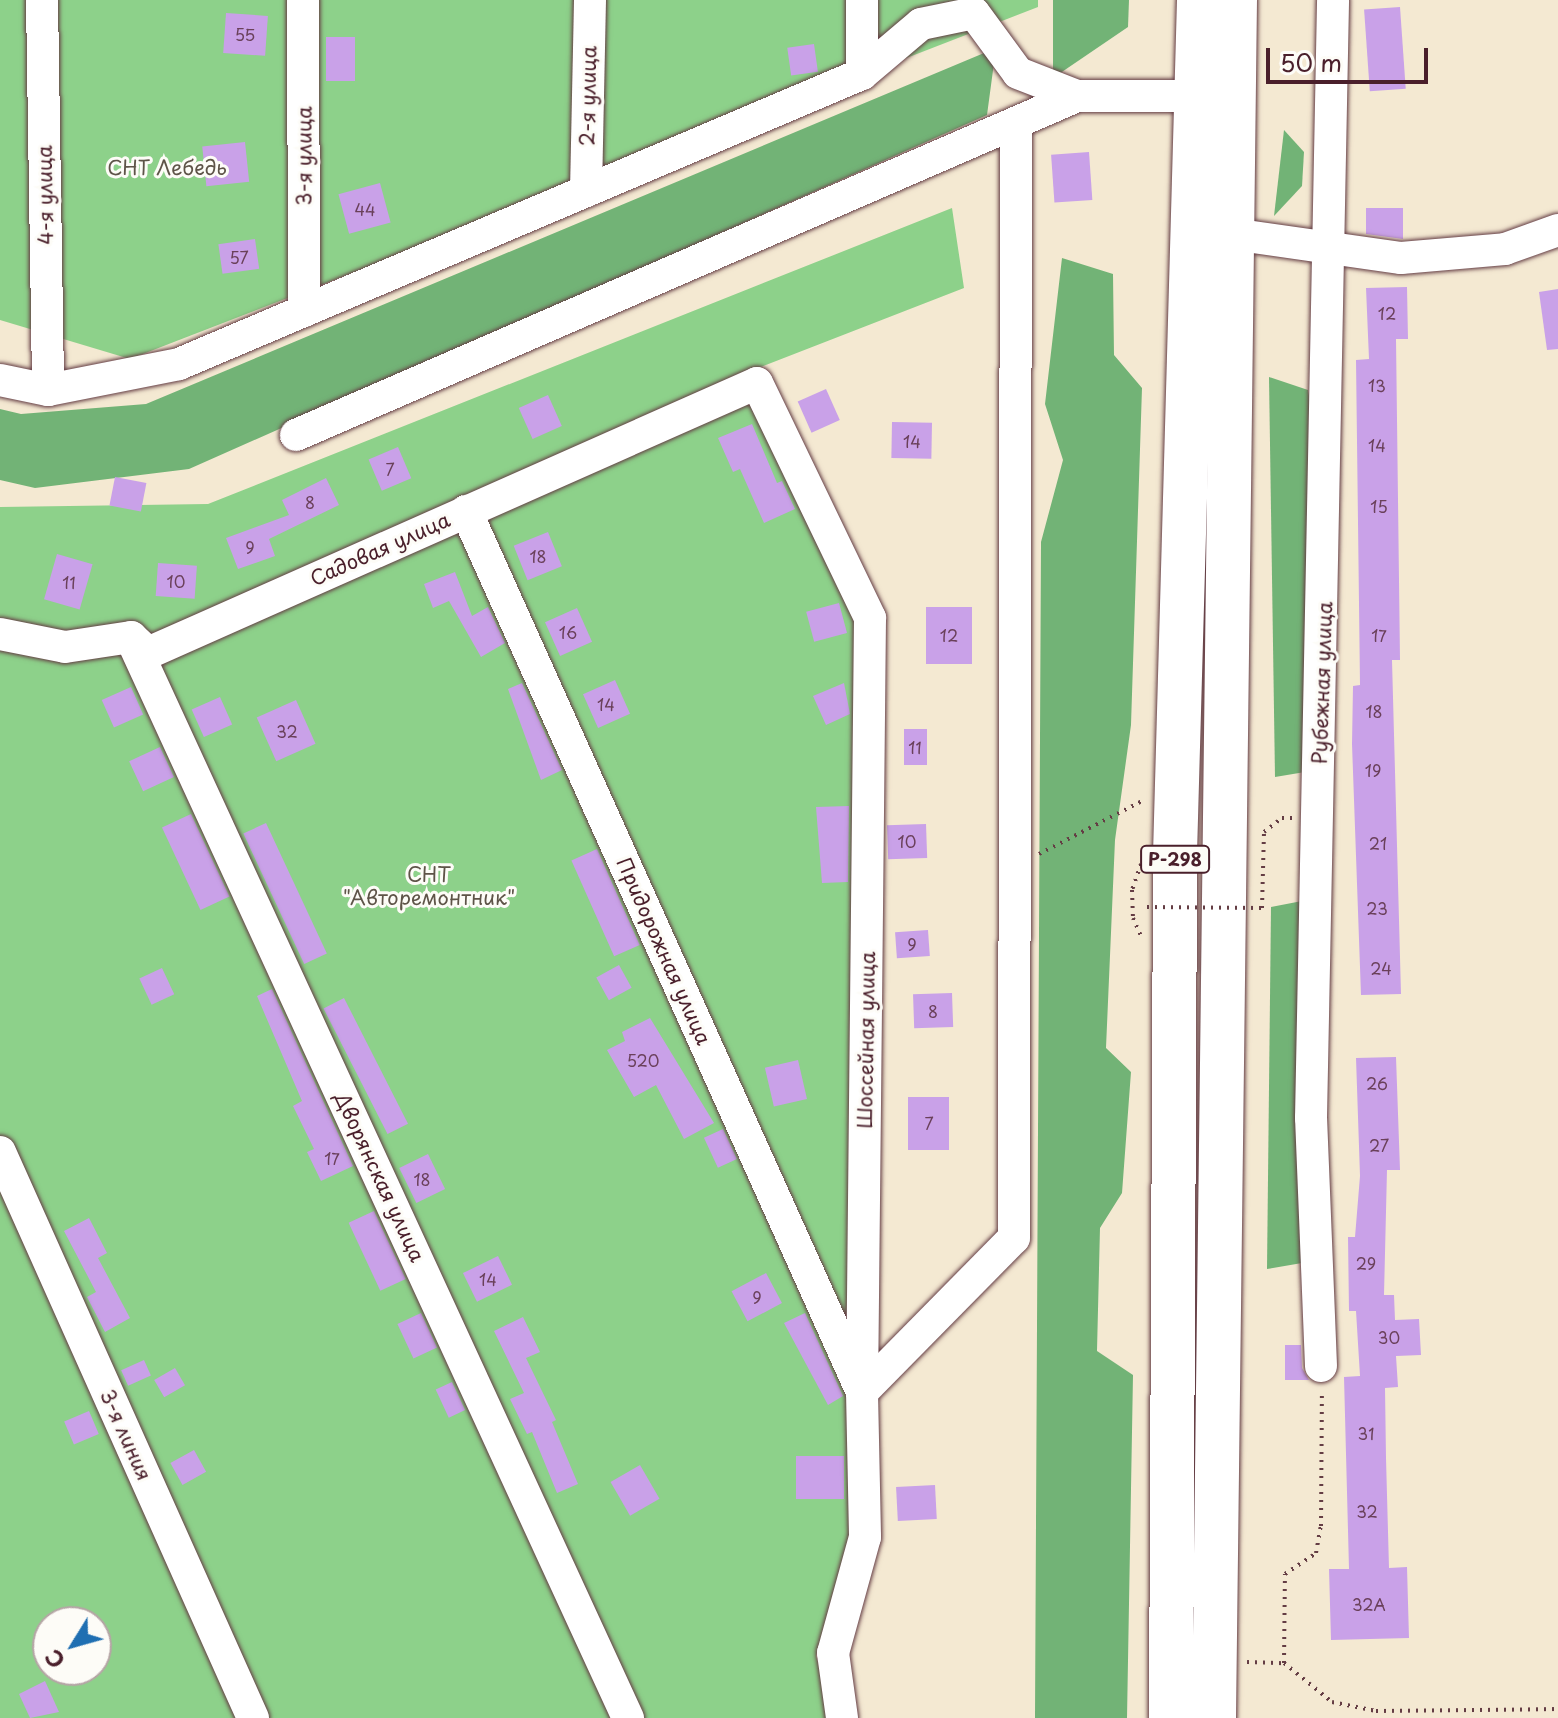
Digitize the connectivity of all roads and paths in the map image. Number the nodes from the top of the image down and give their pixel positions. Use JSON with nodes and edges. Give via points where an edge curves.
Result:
{"nodes":[{"id":1,"x":42,"y":0,"type":"edge"},
{"id":2,"x":303,"y":0,"type":"edge"},
{"id":3,"x":590,"y":0,"type":"edge"},
{"id":4,"x":862,"y":0,"type":"edge"},
{"id":5,"x":1199,"y":0,"type":"edge"},
{"id":6,"x":1235,"y":0,"type":"edge"},
{"id":7,"x":1333,"y":0,"type":"edge"},
{"id":8,"x":862,"y":74,"type":"junction"},
{"id":9,"x":1077,"y":96,"type":"junction"},
{"id":10,"x":1197,"y":96,"type":"junction"},
{"id":11,"x":1016,"y":123,"type":"junction"},
{"id":12,"x":586,"y":191,"type":"junction"},
{"id":13,"x":1558,"y":230,"type":"edge"},
{"id":14,"x":1232,"y":234,"type":"junction"},
{"id":15,"x":1331,"y":248,"type":"junction"},
{"id":16,"x":304,"y":311,"type":"junction"},
{"id":17,"x":0,"y":380,"type":"edge"},
{"id":18,"x":757,"y":383,"type":"joint"},
{"id":19,"x":48,"y":390,"type":"junction"},
{"id":20,"x":296,"y":435,"type":"dead end"},
{"id":21,"x":466,"y":511,"type":"junction"},
{"id":22,"x":0,"y":634,"type":"edge"},
{"id":23,"x":131,"y":637,"type":"junction"},
{"id":24,"x":1144,"y":800,"type":"dead end"},
{"id":25,"x":1318,"y":818,"type":"junction"},
{"id":26,"x":1015,"y":866,"type":"junction"},
{"id":27,"x":1147,"y":907,"type":"dead end"},
{"id":28,"x":0,"y":1152,"type":"edge"},
{"id":29,"x":1321,"y":1366,"type":"joint"},
{"id":30,"x":862,"y":1392,"type":"junction"},
{"id":31,"x":1284,"y":1663,"type":"junction"},
{"id":32,"x":1220,"y":1699,"type":"edge"},
{"id":33,"x":1558,"y":1709,"type":"edge"},
{"id":34,"x":253,"y":1718,"type":"edge"},
{"id":35,"x":628,"y":1718,"type":"edge"},
{"id":36,"x":842,"y":1718,"type":"edge"},
{"id":37,"x":1171,"y":1718,"type":"edge"}],
"edges":[{"from":1,"to":19,"type":"street","name":"4-я улица"},
{"from":2,"to":16,"type":"street","name":"3-я улица"},
{"from":3,"to":12,"type":"street","name":"2-я улица"},
{"from":4,"to":8,"type":"street"},
{"from":5,"to":10,"type":"highway","number":"Р-298"},
{"from":6,"to":14,"type":"highway","number":"Р-298"},
{"from":7,"to":15,"type":"street","name":"Рубежная улица"},
{"from":8,"to":9,"type":"street","via":[[921,24],[974,13],[1018,73]]},
{"from":8,"to":12,"type":"street"},
{"from":9,"to":10,"type":"street"},
{"from":9,"to":11,"type":"street"},
{"from":10,"to":37,"type":"highway","number":"Р-298","via":[[1175,854]]},
{"from":11,"to":20,"type":"street"},
{"from":11,"to":26,"type":"street"},
{"from":12,"to":16,"type":"street"},
{"from":13,"to":15,"type":"street","via":[[1505,249],[1416,257]]},
{"from":14,"to":15,"type":"street"},
{"from":14,"to":32,"type":"highway","number":"Р-298"},
{"from":15,"to":25,"type":"street","name":"Рубежная улица"},
{"from":16,"to":19,"type":"street","via":[[179,364]]},
{"from":17,"to":19,"type":"street"},
{"from":18,"to":21,"type":"street","name":"Садовая улица"},
{"from":18,"to":30,"type":"street","name":"Шоссейная улица","via":[[870,618]]},
{"from":21,"to":23,"type":"street","name":"Садовая улица","via":[[148,653]]},
{"from":21,"to":30,"type":"street","name":"Придорожная улица"},
{"from":22,"to":23,"type":"street","name":"Садовая улица","via":[[65,647]]},
{"from":23,"to":35,"type":"street","name":"Дворянская улица"},
{"from":24,"to":26,"type":"path"},
{"from":25,"to":27,"type":"path","bridge":true,"via":[[1282,818],[1264,832],[1262,908]]},
{"from":25,"to":29,"type":"street","name":"Рубежная улица","via":[[1311,1118]]},
{"from":26,"to":30,"type":"street","via":[[1014,1238]]},
{"from":28,"to":34,"type":"street","name":"3-я линия"},
{"from":29,"to":31,"type":"path","via":[[1321,1526],[1316,1553],[1285,1574]]},
{"from":30,"to":36,"type":"street","name":"Шоссейная улица","via":[[865,1537],[833,1653]]},
{"from":31,"to":32,"type":"path"},
{"from":31,"to":33,"type":"path","via":[[1332,1702],[1376,1711]]}]}
